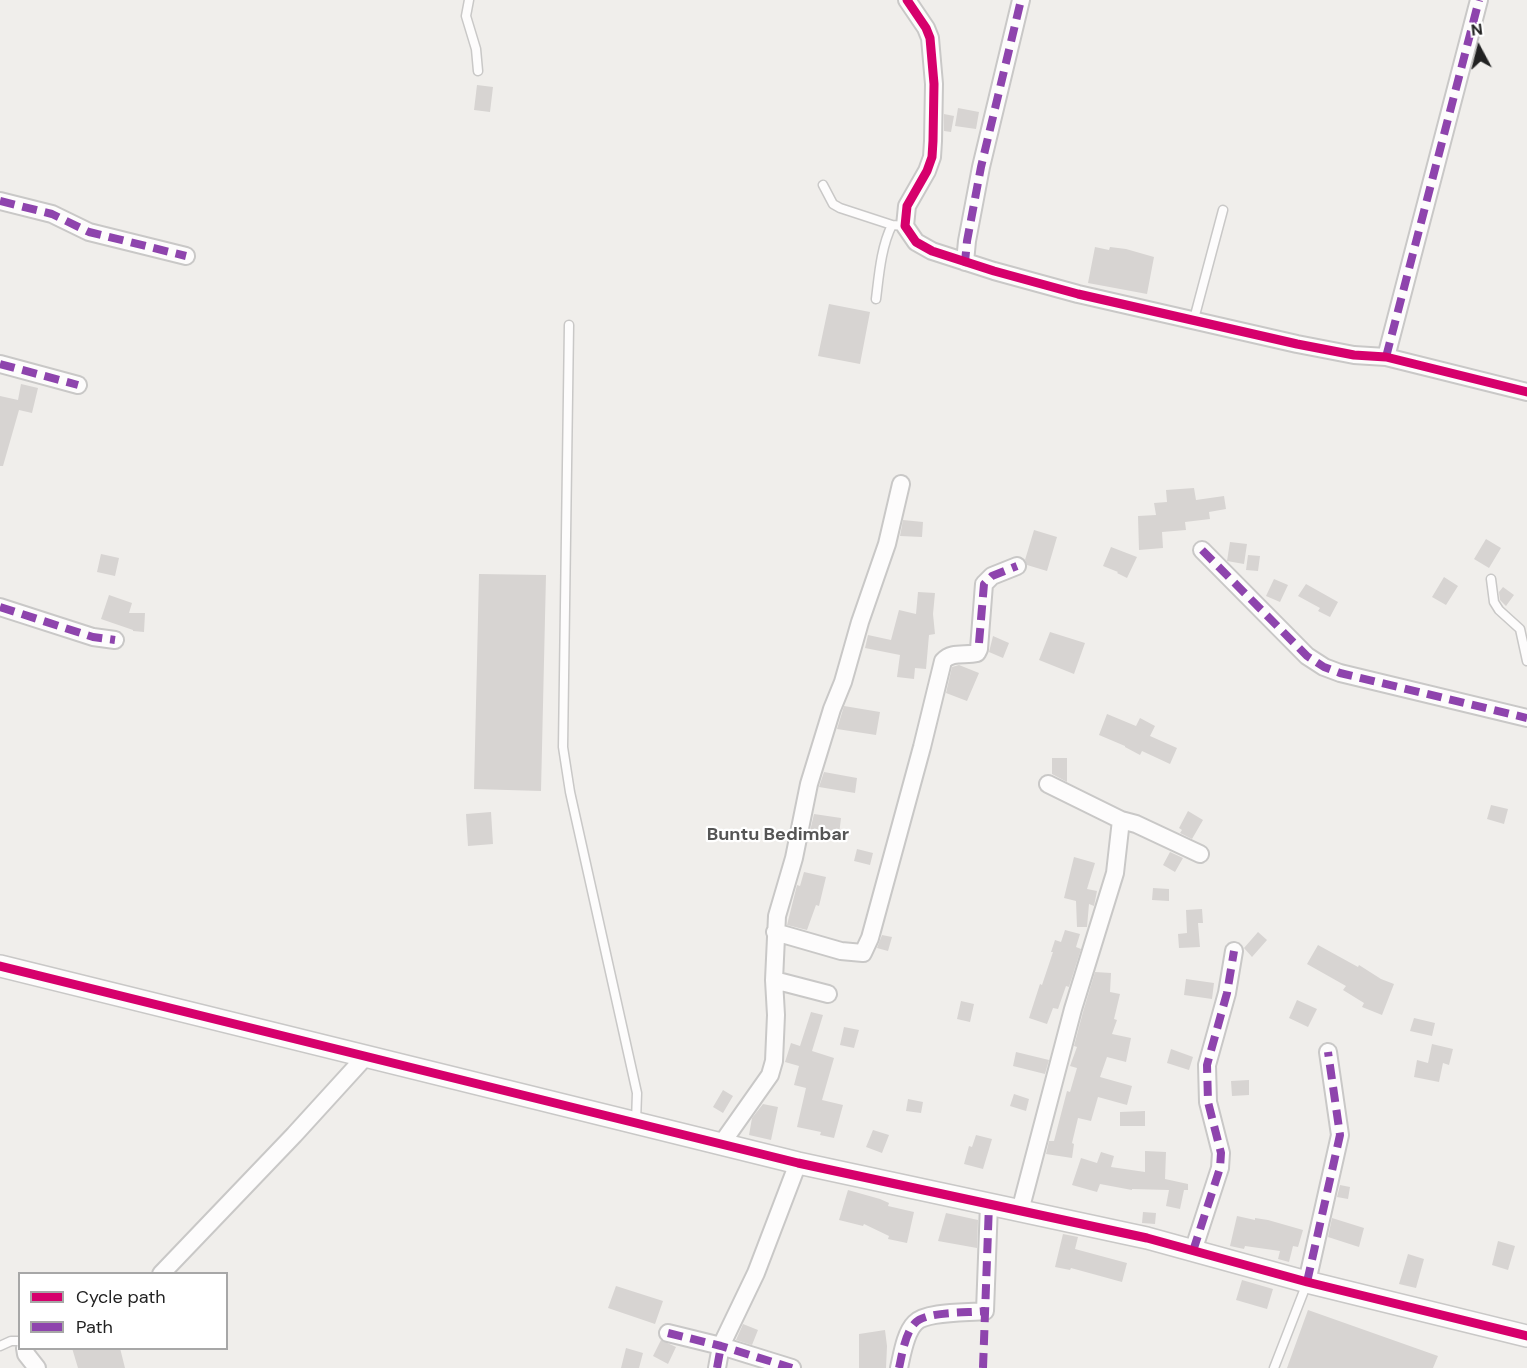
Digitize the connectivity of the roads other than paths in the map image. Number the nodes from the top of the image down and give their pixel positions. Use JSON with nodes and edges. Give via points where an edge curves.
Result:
{"nodes":[{"id":1,"x":469,"y":0,"type":"edge"},
{"id":2,"x":907,"y":0,"type":"edge"},
{"id":3,"x":1021,"y":0,"type":"edge"},
{"id":4,"x":1479,"y":0,"type":"edge"},
{"id":5,"x":478,"y":71,"type":"dead end"},
{"id":6,"x":823,"y":185,"type":"dead end"},
{"id":7,"x":0,"y":201,"type":"edge"},
{"id":8,"x":1222,"y":210,"type":"dead end"},
{"id":9,"x":899,"y":226,"type":"junction"},
{"id":10,"x":186,"y":256,"type":"dead end"},
{"id":11,"x":965,"y":262,"type":"junction"},
{"id":12,"x":876,"y":299,"type":"dead end"},
{"id":13,"x":1194,"y":319,"type":"junction"},
{"id":14,"x":568,"y":325,"type":"dead end"},
{"id":15,"x":1386,"y":357,"type":"junction"},
{"id":16,"x":0,"y":364,"type":"edge"},
{"id":17,"x":78,"y":385,"type":"dead end"},
{"id":18,"x":1527,"y":392,"type":"edge"},
{"id":19,"x":902,"y":484,"type":"dead end"},
{"id":20,"x":1202,"y":550,"type":"dead end"},
{"id":21,"x":1017,"y":566,"type":"dead end"},
{"id":22,"x":1491,"y":579,"type":"dead end"},
{"id":23,"x":0,"y":607,"type":"edge"},
{"id":24,"x":115,"y":640,"type":"dead end"},
{"id":25,"x":1527,"y":661,"type":"edge"},
{"id":26,"x":1527,"y":718,"type":"edge"},
{"id":27,"x":1048,"y":784,"type":"dead end"},
{"id":28,"x":1121,"y":820,"type":"junction"},
{"id":29,"x":1200,"y":854,"type":"dead end"},
{"id":30,"x":776,"y":932,"type":"junction"},
{"id":31,"x":1234,"y":951,"type":"dead end"},
{"id":32,"x":0,"y":966,"type":"edge"},
{"id":33,"x":774,"y":980,"type":"junction"},
{"id":34,"x":828,"y":994,"type":"dead end"},
{"id":35,"x":1328,"y":1052,"type":"dead end"},
{"id":36,"x":355,"y":1054,"type":"junction"},
{"id":37,"x":636,"y":1122,"type":"junction"},
{"id":38,"x":722,"y":1143,"type":"junction"},
{"id":39,"x":798,"y":1163,"type":"junction"},
{"id":40,"x":989,"y":1204,"type":"junction"},
{"id":41,"x":1020,"y":1211,"type":"junction"},
{"id":42,"x":1193,"y":1251,"type":"junction"},
{"id":43,"x":163,"y":1272,"type":"edge"},
{"id":44,"x":1307,"y":1282,"type":"junction"},
{"id":45,"x":668,"y":1333,"type":"dead end"},
{"id":46,"x":1527,"y":1336,"type":"edge"},
{"id":47,"x":18,"y":1341,"type":"edge"},
{"id":48,"x":0,"y":1346,"type":"edge"},
{"id":49,"x":721,"y":1346,"type":"junction"},
{"id":50,"x":25,"y":1350,"type":"edge"},
{"id":51,"x":37,"y":1368,"type":"edge"},
{"id":52,"x":717,"y":1368,"type":"edge"},
{"id":53,"x":792,"y":1368,"type":"edge"},
{"id":54,"x":899,"y":1368,"type":"edge"},
{"id":55,"x":1274,"y":1368,"type":"edge"}],
"edges":[{"from":1,"to":5,"type":"lane","via":[[466,16]]},
{"from":2,"to":9,"type":"street","via":[[930,38],[933,141],[927,171]]},
{"from":3,"to":11,"type":"street","via":[[979,178]]},
{"from":4,"to":15,"type":"street"},
{"from":6,"to":9,"type":"lane","via":[[833,204],[840,208]]},
{"from":7,"to":10,"type":"street","via":[[52,214],[89,232]]},
{"from":8,"to":13,"type":"lane"},
{"from":9,"to":11,"type":"street","via":[[932,251]]},
{"from":9,"to":12,"type":"lane","via":[[885,244]]},
{"from":11,"to":13,"type":"street","via":[[1104,300]]},
{"from":13,"to":15,"type":"street","via":[[1297,344]]},
{"from":14,"to":37,"type":"lane","via":[[563,747],[638,1093]]},
{"from":15,"to":18,"type":"street"},
{"from":16,"to":17,"type":"street"},
{"from":19,"to":30,"type":"street","via":[[887,544],[809,784]]},
{"from":20,"to":26,"type":"street","via":[[1307,656],[1324,667]]},
{"from":21,"to":30,"type":"street","via":[[992,576],[984,584],[977,653],[956,654],[943,661],[863,953],[841,951]]},
{"from":22,"to":25,"type":"lane","via":[[1494,602],[1520,629]]},
{"from":23,"to":24,"type":"street","via":[[93,637]]},
{"from":27,"to":28,"type":"street"},
{"from":28,"to":29,"type":"street"},
{"from":28,"to":41,"type":"street","via":[[1115,873],[1073,1009]]},
{"from":30,"to":33,"type":"street"},
{"from":31,"to":42,"type":"street","via":[[1207,1065],[1208,1102],[1221,1153],[1220,1168]]},
{"from":32,"to":36,"type":"street"},
{"from":33,"to":34,"type":"street"},
{"from":33,"to":38,"type":"street","via":[[776,1051],[770,1075]]},
{"from":35,"to":44,"type":"street","via":[[1340,1135]]},
{"from":36,"to":37,"type":"street"},
{"from":36,"to":43,"type":"street","via":[[294,1135]]},
{"from":37,"to":38,"type":"street"},
{"from":38,"to":39,"type":"street"},
{"from":39,"to":40,"type":"street"},
{"from":39,"to":49,"type":"street","via":[[756,1273]]},
{"from":40,"to":41,"type":"street"},
{"from":40,"to":54,"type":"street","via":[[985,1311],[930,1316],[915,1323]]},
{"from":41,"to":42,"type":"street"},
{"from":42,"to":44,"type":"street"},
{"from":44,"to":46,"type":"street"},
{"from":44,"to":55,"type":"lane"},
{"from":45,"to":49,"type":"street"},
{"from":47,"to":48,"type":"lane"},
{"from":49,"to":52,"type":"street"},
{"from":49,"to":53,"type":"street"},
{"from":50,"to":51,"type":"street"}]}
